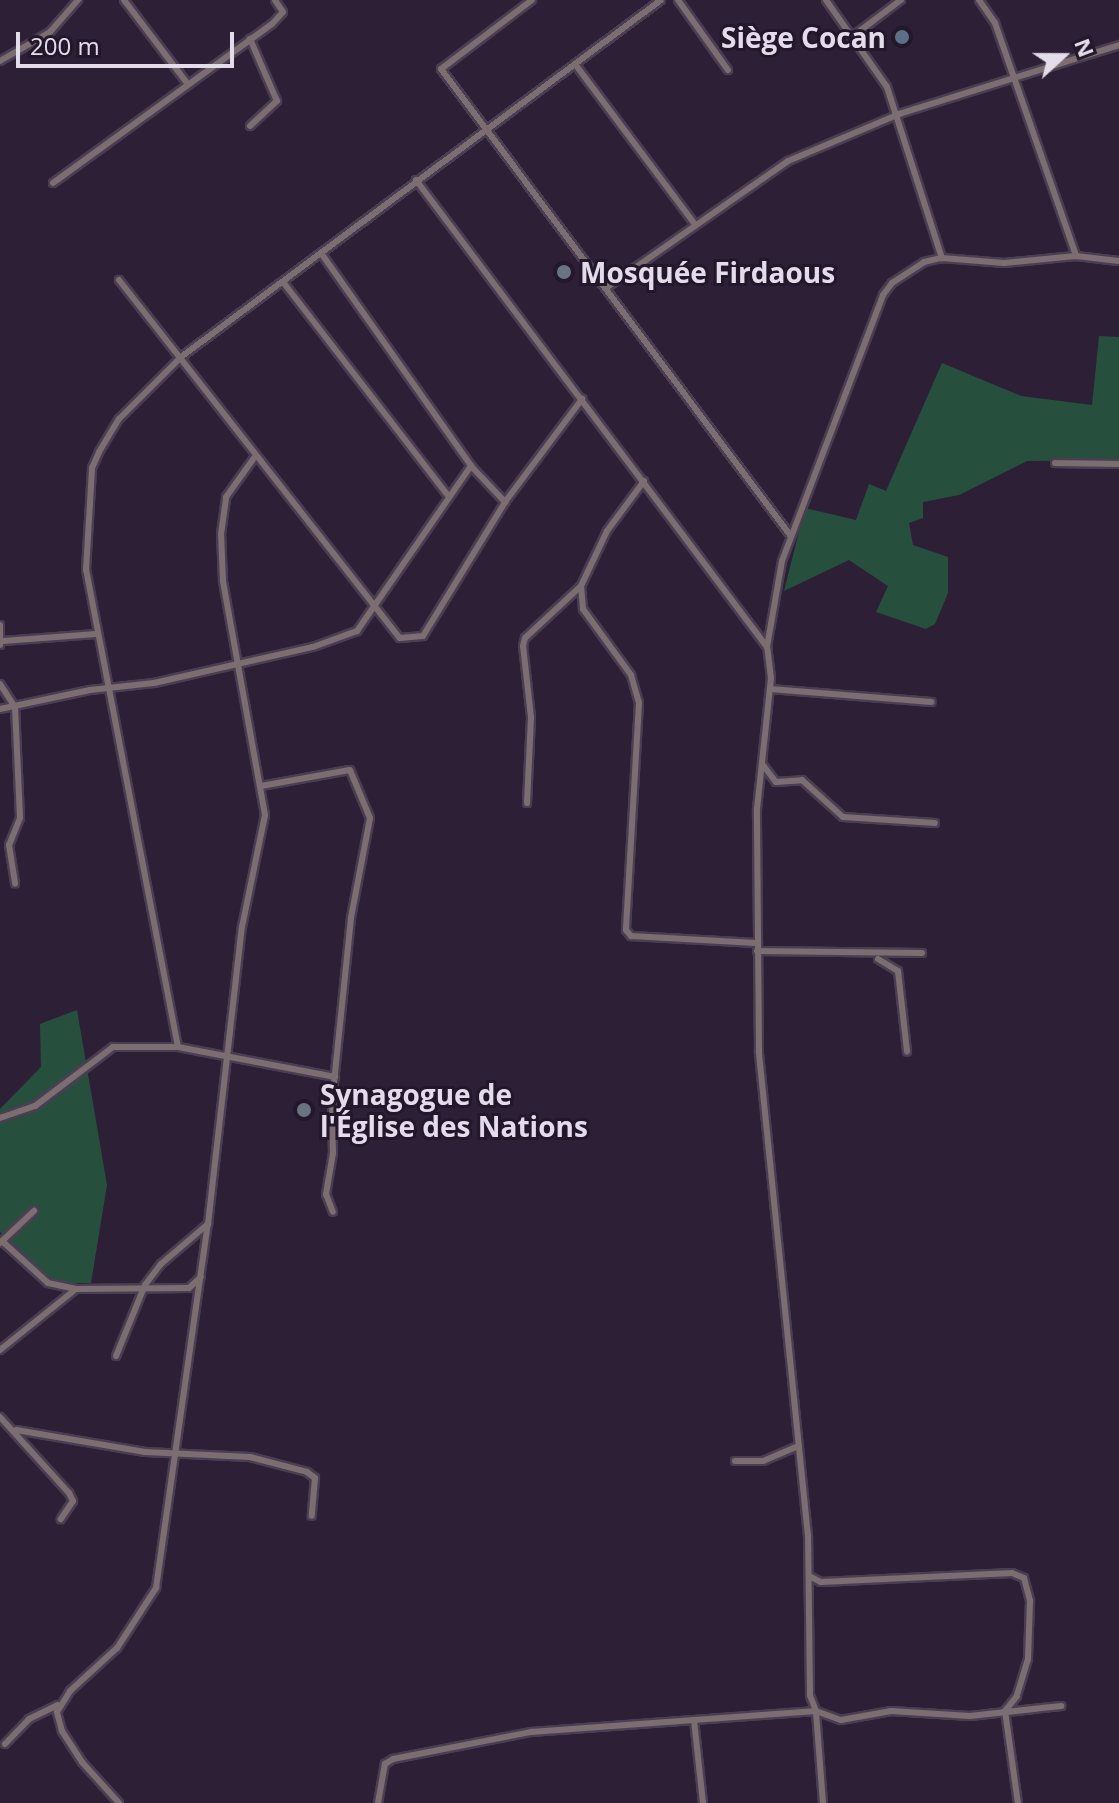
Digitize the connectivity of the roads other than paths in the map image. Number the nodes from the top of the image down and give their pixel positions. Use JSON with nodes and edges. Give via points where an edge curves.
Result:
{"nodes":[{"id":1,"x":78,"y":0,"type":"edge"},
{"id":2,"x":124,"y":0,"type":"edge"},
{"id":3,"x":275,"y":0,"type":"edge"},
{"id":4,"x":532,"y":0,"type":"edge"},
{"id":5,"x":661,"y":0,"type":"edge"},
{"id":6,"x":678,"y":0,"type":"edge"},
{"id":7,"x":826,"y":0,"type":"edge"},
{"id":8,"x":901,"y":0,"type":"edge"},
{"id":9,"x":979,"y":0,"type":"edge"},
{"id":10,"x":853,"y":36,"type":"junction"},
{"id":11,"x":250,"y":39,"type":"junction"},
{"id":12,"x":1119,"y":45,"type":"edge"},
{"id":13,"x":0,"y":61,"type":"edge"},
{"id":14,"x":575,"y":64,"type":"junction"},
{"id":15,"x":728,"y":70,"type":"dead end"},
{"id":16,"x":1015,"y":79,"type":"junction"},
{"id":17,"x":187,"y":83,"type":"junction"},
{"id":18,"x":899,"y":114,"type":"junction"},
{"id":19,"x":250,"y":126,"type":"dead end"},
{"id":20,"x":486,"y":128,"type":"junction"},
{"id":21,"x":416,"y":180,"type":"junction"},
{"id":22,"x":53,"y":183,"type":"dead end"},
{"id":23,"x":694,"y":223,"type":"junction"},
{"id":24,"x":321,"y":253,"type":"junction"},
{"id":25,"x":1076,"y":256,"type":"junction"},
{"id":26,"x":942,"y":258,"type":"junction"},
{"id":27,"x":1119,"y":261,"type":"edge"},
{"id":28,"x":119,"y":280,"type":"dead end"},
{"id":29,"x":283,"y":282,"type":"junction"},
{"id":30,"x":606,"y":288,"type":"junction"},
{"id":31,"x":181,"y":357,"type":"junction"},
{"id":32,"x":582,"y":399,"type":"junction"},
{"id":33,"x":254,"y":458,"type":"junction"},
{"id":34,"x":1055,"y":463,"type":"dead end"},
{"id":35,"x":1119,"y":464,"type":"edge"},
{"id":36,"x":471,"y":466,"type":"junction"},
{"id":37,"x":644,"y":481,"type":"junction"},
{"id":38,"x":447,"y":494,"type":"junction"},
{"id":39,"x":505,"y":502,"type":"junction"},
{"id":40,"x":790,"y":535,"type":"junction"},
{"id":41,"x":581,"y":586,"type":"junction"},
{"id":42,"x":373,"y":607,"type":"junction"},
{"id":43,"x":0,"y":625,"type":"edge"},
{"id":44,"x":96,"y":634,"type":"junction"},
{"id":45,"x":2,"y":643,"type":"edge"},
{"id":46,"x":767,"y":647,"type":"junction"},
{"id":47,"x":239,"y":663,"type":"junction"},
{"id":48,"x":0,"y":684,"type":"edge"},
{"id":49,"x":112,"y":686,"type":"junction"},
{"id":50,"x":770,"y":689,"type":"junction"},
{"id":51,"x":931,"y":702,"type":"dead end"},
{"id":52,"x":15,"y":707,"type":"junction"},
{"id":53,"x":0,"y":709,"type":"edge"},
{"id":54,"x":763,"y":765,"type":"junction"},
{"id":55,"x":261,"y":786,"type":"junction"},
{"id":56,"x":527,"y":803,"type":"dead end"},
{"id":57,"x":935,"y":823,"type":"dead end"},
{"id":58,"x":15,"y":884,"type":"dead end"},
{"id":59,"x":756,"y":947,"type":"junction"},
{"id":60,"x":922,"y":953,"type":"dead end"},
{"id":61,"x":867,"y":956,"type":"junction"},
{"id":62,"x":178,"y":1047,"type":"junction"},
{"id":63,"x":907,"y":1051,"type":"dead end"},
{"id":64,"x":229,"y":1058,"type":"junction"},
{"id":65,"x":335,"y":1077,"type":"junction"},
{"id":66,"x":0,"y":1118,"type":"edge"},
{"id":67,"x":34,"y":1211,"type":"dead end"},
{"id":68,"x":333,"y":1212,"type":"dead end"},
{"id":69,"x":208,"y":1224,"type":"junction"},
{"id":70,"x":1,"y":1242,"type":"edge"},
{"id":71,"x":201,"y":1277,"type":"junction"},
{"id":72,"x":145,"y":1285,"type":"junction"},
{"id":73,"x":76,"y":1289,"type":"junction"},
{"id":74,"x":0,"y":1350,"type":"edge"},
{"id":75,"x":116,"y":1356,"type":"dead end"},
{"id":76,"x":0,"y":1417,"type":"edge"},
{"id":77,"x":16,"y":1430,"type":"junction"},
{"id":78,"x":799,"y":1446,"type":"junction"},
{"id":79,"x":176,"y":1455,"type":"junction"},
{"id":80,"x":735,"y":1461,"type":"dead end"},
{"id":81,"x":312,"y":1516,"type":"dead end"},
{"id":82,"x":61,"y":1519,"type":"dead end"},
{"id":83,"x":809,"y":1576,"type":"junction"},
{"id":84,"x":58,"y":1705,"type":"junction"},
{"id":85,"x":1061,"y":1706,"type":"dead end"},
{"id":86,"x":816,"y":1711,"type":"junction"},
{"id":87,"x":1005,"y":1711,"type":"junction"},
{"id":88,"x":694,"y":1720,"type":"junction"},
{"id":89,"x":5,"y":1744,"type":"dead end"},
{"id":90,"x":119,"y":1803,"type":"edge"},
{"id":91,"x":378,"y":1803,"type":"edge"},
{"id":92,"x":703,"y":1803,"type":"edge"},
{"id":93,"x":823,"y":1803,"type":"edge"},
{"id":94,"x":1018,"y":1803,"type":"edge"}],
"edges":[{"from":1,"to":13,"type":"street","via":[[50,32]]},
{"from":2,"to":17,"type":"street"},
{"from":3,"to":11,"type":"street","via":[[283,12]]},
{"from":4,"to":20,"type":"street","via":[[441,69]]},
{"from":5,"to":14,"type":"street"},
{"from":6,"to":15,"type":"street"},
{"from":7,"to":10,"type":"street"},
{"from":8,"to":10,"type":"street"},
{"from":9,"to":16,"type":"street","via":[[995,23]]},
{"from":10,"to":18,"type":"street"},
{"from":11,"to":17,"type":"street"},
{"from":11,"to":19,"type":"street","via":[[277,101]]},
{"from":12,"to":16,"type":"street"},
{"from":14,"to":20,"type":"street"},
{"from":14,"to":23,"type":"street"},
{"from":16,"to":18,"type":"street"},
{"from":16,"to":25,"type":"street"},
{"from":17,"to":22,"type":"street"},
{"from":18,"to":23,"type":"street","via":[[788,161]]},
{"from":18,"to":26,"type":"street"},
{"from":20,"to":21,"type":"street"},
{"from":20,"to":30,"type":"street"},
{"from":21,"to":24,"type":"street"},
{"from":21,"to":32,"type":"street"},
{"from":23,"to":30,"type":"street"},
{"from":24,"to":29,"type":"street"},
{"from":24,"to":36,"type":"street"},
{"from":25,"to":26,"type":"street","via":[[1004,263]]},
{"from":25,"to":27,"type":"street"},
{"from":26,"to":40,"type":"street","via":[[907,271],[883,295]]},
{"from":28,"to":31,"type":"street"},
{"from":29,"to":31,"type":"street"},
{"from":29,"to":38,"type":"street"},
{"from":30,"to":40,"type":"street"},
{"from":31,"to":33,"type":"street"},
{"from":31,"to":44,"type":"street","via":[[119,419],[92,468],[86,570]]},
{"from":32,"to":37,"type":"street"},
{"from":32,"to":39,"type":"street"},
{"from":33,"to":42,"type":"street","via":[[357,579]]},
{"from":33,"to":47,"type":"street","via":[[226,497],[222,515],[223,581]]},
{"from":34,"to":35,"type":"street"},
{"from":36,"to":38,"type":"street"},
{"from":36,"to":39,"type":"street"},
{"from":37,"to":41,"type":"street","via":[[607,531]]},
{"from":37,"to":46,"type":"street"},
{"from":38,"to":42,"type":"street"},
{"from":39,"to":42,"type":"street","via":[[423,636],[400,638]]},
{"from":40,"to":46,"type":"street"},
{"from":41,"to":56,"type":"street","via":[[525,638],[523,646],[531,717]]},
{"from":41,"to":59,"type":"street","via":[[583,609],[631,675],[639,703],[628,934]]},
{"from":42,"to":47,"type":"street","via":[[366,622],[340,639]]},
{"from":43,"to":45,"type":"street"},
{"from":44,"to":45,"type":"street"},
{"from":44,"to":49,"type":"street"},
{"from":46,"to":50,"type":"street"},
{"from":47,"to":49,"type":"street","via":[[154,683]]},
{"from":47,"to":55,"type":"street"},
{"from":48,"to":52,"type":"street"},
{"from":49,"to":52,"type":"street"},
{"from":49,"to":62,"type":"street"},
{"from":50,"to":51,"type":"street"},
{"from":50,"to":54,"type":"street"},
{"from":52,"to":53,"type":"street"},
{"from":52,"to":58,"type":"street","via":[[20,818],[9,845]]},
{"from":54,"to":57,"type":"street","via":[[776,782],[802,780],[843,817]]},
{"from":54,"to":59,"type":"street","via":[[757,809]]},
{"from":55,"to":64,"type":"street","via":[[265,815],[242,927]]},
{"from":55,"to":65,"type":"street","via":[[350,770],[370,818],[351,918]]},
{"from":59,"to":61,"type":"street"},
{"from":59,"to":78,"type":"street","via":[[759,1051]]},
{"from":60,"to":61,"type":"street"},
{"from":61,"to":63,"type":"street","via":[[887,960],[898,971]]},
{"from":62,"to":64,"type":"street"},
{"from":62,"to":66,"type":"street","via":[[113,1047],[35,1106]]},
{"from":64,"to":65,"type":"street"},
{"from":64,"to":69,"type":"street"},
{"from":65,"to":68,"type":"street","via":[[326,1194]]},
{"from":67,"to":70,"type":"street"},
{"from":69,"to":71,"type":"street"},
{"from":69,"to":72,"type":"street"},
{"from":70,"to":73,"type":"street","via":[[48,1283]]},
{"from":71,"to":72,"type":"street","via":[[189,1288]]},
{"from":71,"to":79,"type":"street"},
{"from":72,"to":73,"type":"street"},
{"from":72,"to":75,"type":"street"},
{"from":73,"to":74,"type":"street"},
{"from":76,"to":77,"type":"street"},
{"from":77,"to":79,"type":"street"},
{"from":77,"to":82,"type":"street","via":[[69,1493],[73,1501]]},
{"from":78,"to":80,"type":"street","via":[[763,1461]]},
{"from":78,"to":83,"type":"street"},
{"from":79,"to":81,"type":"street","via":[[250,1457],[307,1472],[315,1478]]},
{"from":79,"to":84,"type":"street","via":[[156,1588],[117,1648]]},
{"from":83,"to":86,"type":"street","via":[[810,1695]]},
{"from":83,"to":87,"type":"street","via":[[821,1582],[1021,1575],[1030,1601],[1028,1659],[1017,1696]]},
{"from":84,"to":89,"type":"street","via":[[29,1719]]},
{"from":84,"to":90,"type":"street","via":[[62,1731]]},
{"from":85,"to":87,"type":"street"},
{"from":86,"to":87,"type":"street","via":[[841,1720],[891,1711],[970,1716]]},
{"from":86,"to":88,"type":"street"},
{"from":86,"to":93,"type":"street"},
{"from":87,"to":94,"type":"street"},
{"from":88,"to":91,"type":"street","via":[[531,1732],[495,1743],[407,1755],[385,1764]]},
{"from":88,"to":92,"type":"street"}]}
